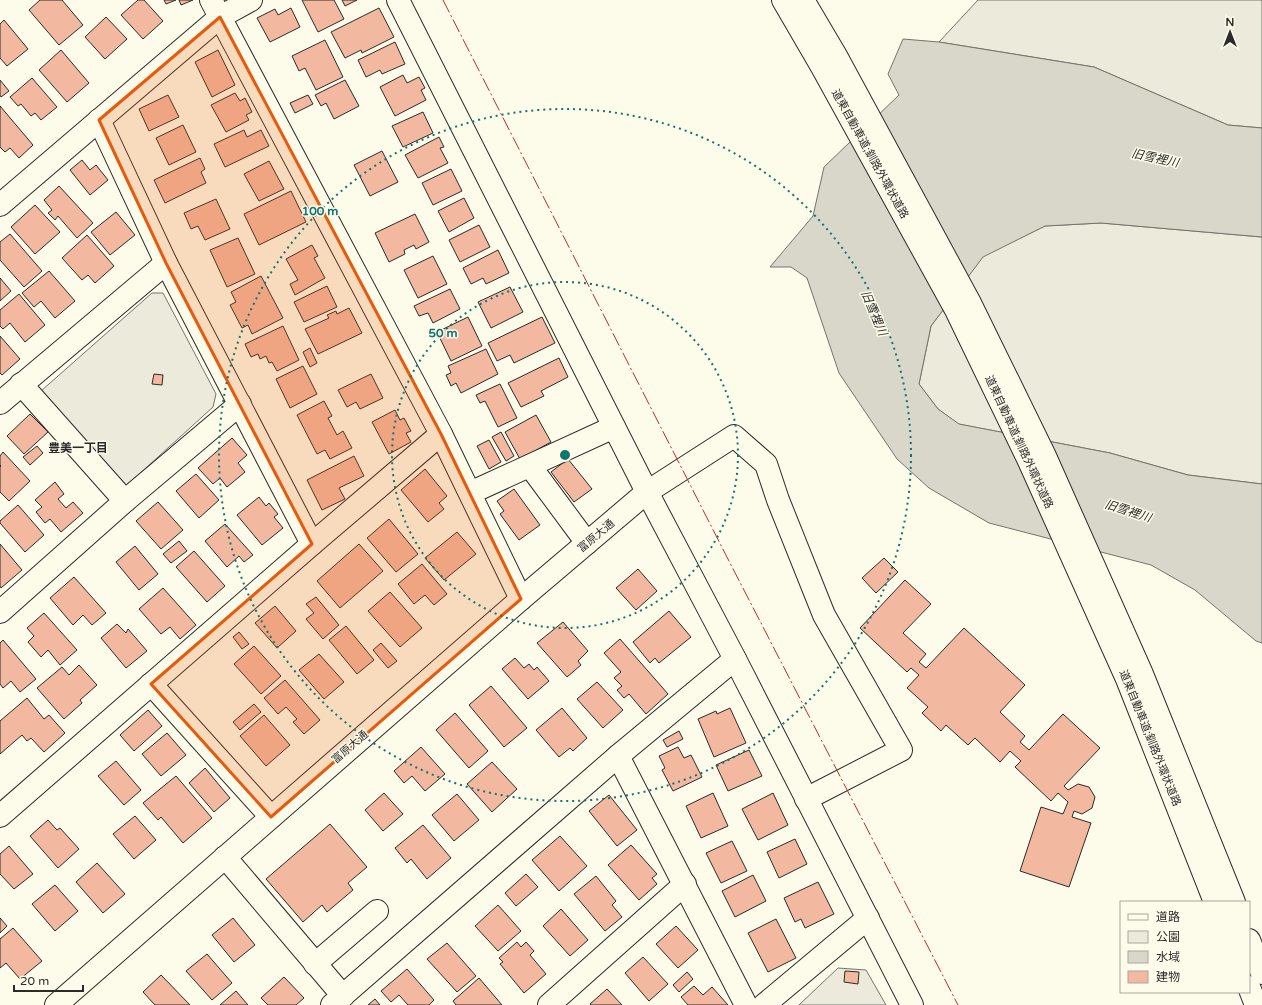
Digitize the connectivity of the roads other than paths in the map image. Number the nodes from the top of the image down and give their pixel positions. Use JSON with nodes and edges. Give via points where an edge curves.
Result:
{"nodes":[{"id":1,"x":251,"y":0,"type":"edge"},
{"id":2,"x":398,"y":0,"type":"edge"},
{"id":3,"x":783,"y":0,"type":"edge"},
{"id":4,"x":803,"y":0,"type":"edge"},
{"id":5,"x":216,"y":9,"type":"edge"},
{"id":6,"x":829,"y":60,"type":"junction"},
{"id":7,"x":99,"y":120,"type":"junction"},
{"id":8,"x":0,"y":205,"type":"edge"},
{"id":9,"x":166,"y":263,"type":"junction"},
{"id":10,"x":21,"y":384,"type":"junction"},
{"id":11,"x":0,"y":403,"type":"edge"},
{"id":12,"x":240,"y":404,"type":"junction"},
{"id":13,"x":614,"y":427,"type":"junction"},
{"id":14,"x":441,"y":434,"type":"junction"},
{"id":15,"x":530,"y":466,"type":"junction"},
{"id":16,"x":481,"y":488,"type":"dead end"},
{"id":17,"x":647,"y":492,"type":"junction"},
{"id":18,"x":125,"y":501,"type":"junction"},
{"id":19,"x":587,"y":543,"type":"junction"},
{"id":20,"x":312,"y":544,"type":"junction"},
{"id":21,"x":521,"y":599,"type":"junction"},
{"id":22,"x":0,"y":612,"type":"edge"},
{"id":23,"x":735,"y":659,"type":"junction"},
{"id":24,"x":151,"y":684,"type":"junction"},
{"id":25,"x":618,"y":756,"type":"junction"},
{"id":26,"x":806,"y":799,"type":"junction"},
{"id":27,"x":3,"y":807,"type":"edge"},
{"id":28,"x":271,"y":817,"type":"junction"},
{"id":29,"x":225,"y":857,"type":"junction"},
{"id":30,"x":685,"y":884,"type":"junction"},
{"id":31,"x":1215,"y":901,"type":"edge"},
{"id":32,"x":1234,"y":901,"type":"edge"},
{"id":33,"x":377,"y":911,"type":"dead end"},
{"id":34,"x":868,"y":918,"type":"junction"},
{"id":35,"x":1251,"y":946,"type":"edge"},
{"id":36,"x":315,"y":964,"type":"junction"},
{"id":37,"x":1262,"y":973,"type":"edge"},
{"id":38,"x":1250,"y":990,"type":"edge"},
{"id":39,"x":338,"y":1000,"type":"edge"},
{"id":40,"x":56,"y":1005,"type":"edge"},
{"id":41,"x":549,"y":1005,"type":"edge"},
{"id":42,"x":746,"y":1005,"type":"edge"},
{"id":43,"x":764,"y":1005,"type":"edge"},
{"id":44,"x":912,"y":1005,"type":"edge"},
{"id":45,"x":1256,"y":1005,"type":"edge"}],
"edges":[{"from":1,"to":5,"type":"main road"},
{"from":2,"to":13,"type":"main road"},
{"from":3,"to":6,"type":"main road","name":"道東自動車道;釧路外環状道路"},
{"from":4,"to":6,"type":"main road","name":"道東自動車道;釧路外環状道路"},
{"from":5,"to":7,"type":"main road"},
{"from":5,"to":14,"type":"main road"},
{"from":6,"to":31,"type":"main road","name":"道東自動車道;釧路外環状道路","via":[[956,310],[1029,461],[1127,679]]},
{"from":6,"to":32,"type":"main road","name":"道東自動車道;釧路外環状道路","via":[[970,303],[1044,454],[1142,674]]},
{"from":7,"to":8,"type":"main road"},
{"from":7,"to":9,"type":"main road"},
{"from":9,"to":10,"type":"main road"},
{"from":9,"to":12,"type":"main road"},
{"from":10,"to":11,"type":"main road"},
{"from":10,"to":18,"type":"main road"},
{"from":12,"to":18,"type":"main road"},
{"from":12,"to":20,"type":"main road"},
{"from":13,"to":15,"type":"main road"},
{"from":13,"to":17,"type":"main road"},
{"from":14,"to":20,"type":"main road"},
{"from":14,"to":21,"type":"main road"},
{"from":15,"to":16,"type":"main road"},
{"from":15,"to":19,"type":"main road"},
{"from":17,"to":19,"type":"main road","name":"富原大通"},
{"from":17,"to":23,"type":"main road"},
{"from":17,"to":26,"type":"main road","name":"富原大通","via":[[734,436],[766,464],[824,615],[901,750]]},
{"from":18,"to":22,"type":"main road"},
{"from":19,"to":21,"type":"main road","name":"富原大通"},
{"from":20,"to":24,"type":"main road"},
{"from":21,"to":28,"type":"main road","name":"富原大通"},
{"from":23,"to":25,"type":"main road"},
{"from":23,"to":26,"type":"main road"},
{"from":24,"to":27,"type":"main road"},
{"from":24,"to":28,"type":"main road"},
{"from":25,"to":30,"type":"main road"},
{"from":25,"to":39,"type":"main road"},
{"from":26,"to":34,"type":"main road"},
{"from":28,"to":29,"type":"main road","name":"富原大通"},
{"from":29,"to":36,"type":"main road"},
{"from":29,"to":40,"type":"main road","name":"富原大通"},
{"from":30,"to":41,"type":"main road"},
{"from":30,"to":42,"type":"main road"},
{"from":33,"to":36,"type":"main road"},
{"from":34,"to":43,"type":"main road"},
{"from":34,"to":44,"type":"main road"},
{"from":35,"to":37,"type":"main road"},
{"from":36,"to":39,"type":"main road"},
{"from":38,"to":45,"type":"main road"}]}
